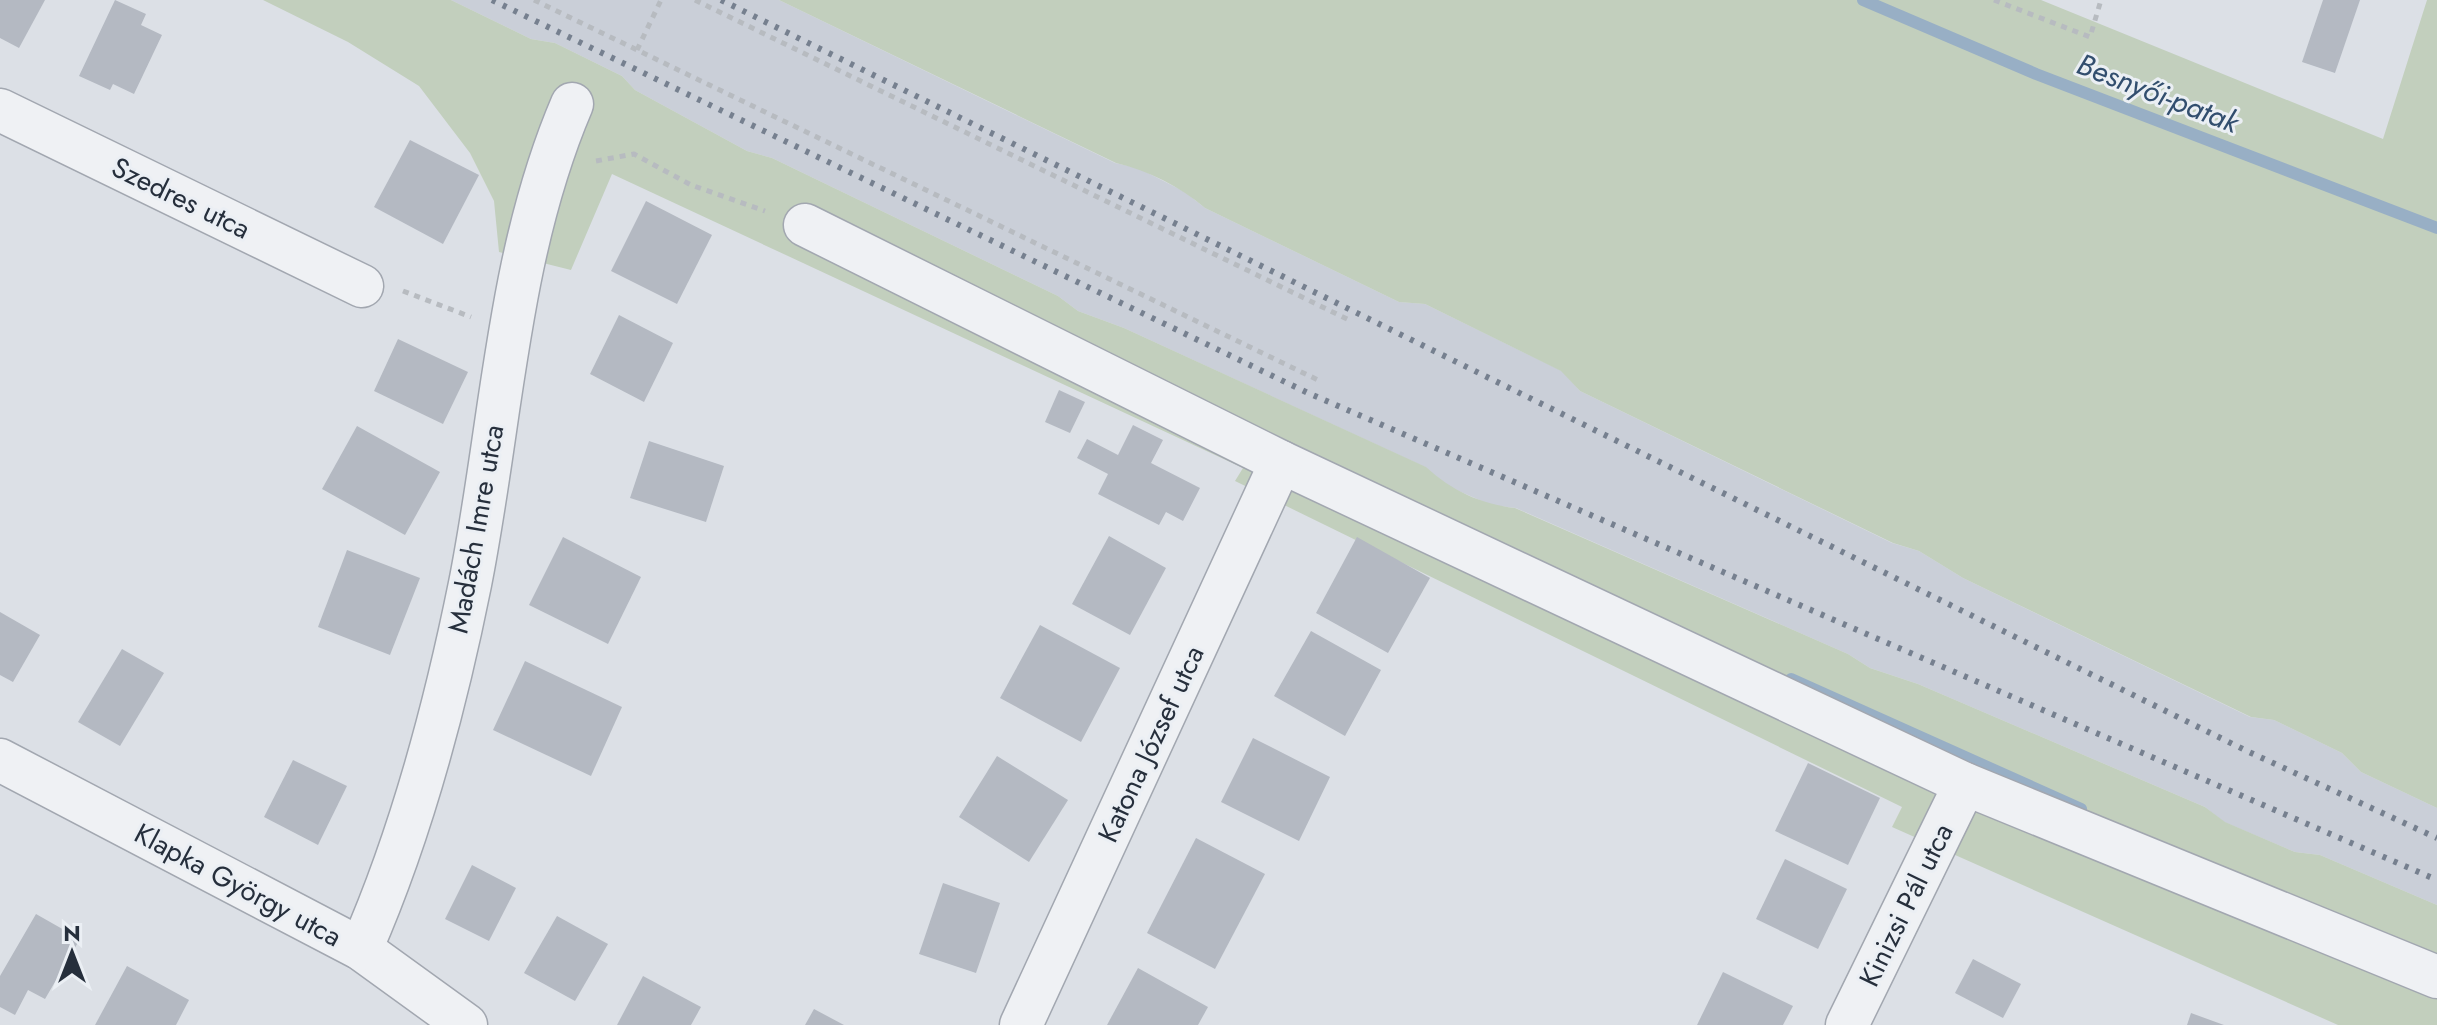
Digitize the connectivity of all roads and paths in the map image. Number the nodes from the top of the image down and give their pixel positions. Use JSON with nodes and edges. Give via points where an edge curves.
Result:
{"nodes":[{"id":1,"x":534,"y":0,"type":"edge"},
{"id":2,"x":661,"y":0,"type":"edge"},
{"id":3,"x":695,"y":0,"type":"edge"},
{"id":4,"x":1994,"y":0,"type":"edge"},
{"id":5,"x":2101,"y":0,"type":"edge"},
{"id":6,"x":637,"y":50,"type":"junction"},
{"id":7,"x":572,"y":104,"type":"dead end"},
{"id":8,"x":0,"y":110,"type":"edge"},
{"id":9,"x":543,"y":180,"type":"junction"},
{"id":10,"x":805,"y":225,"type":"joint"},
{"id":11,"x":362,"y":286,"type":"joint"},
{"id":12,"x":1349,"y":320,"type":"dead end"},
{"id":13,"x":510,"y":333,"type":"junction"},
{"id":14,"x":1320,"y":381,"type":"dead end"},
{"id":15,"x":1281,"y":462,"type":"junction"},
{"id":16,"x":0,"y":760,"type":"edge"},
{"id":17,"x":1965,"y":784,"type":"junction"},
{"id":18,"x":361,"y":949,"type":"junction"},
{"id":19,"x":2431,"y":981,"type":"edge"},
{"id":20,"x":466,"y":1025,"type":"edge"},
{"id":21,"x":1021,"y":1025,"type":"edge"},
{"id":22,"x":1847,"y":1025,"type":"edge"}],
"edges":[{"from":1,"to":6,"type":"path"},
{"from":2,"to":6,"type":"path"},
{"from":3,"to":12,"type":"path"},
{"from":4,"to":5,"type":"path","via":[[2090,37]]},
{"from":6,"to":14,"type":"path"},
{"from":7,"to":9,"type":"street","name":"Madách Imre utca"},
{"from":8,"to":11,"type":"street","name":"Szedres utca"},
{"from":9,"to":10,"type":"path","via":[[610,156],[634,154],[691,185]]},
{"from":9,"to":13,"type":"street","name":"Madách Imre utca"},
{"from":10,"to":15,"type":"street"},
{"from":11,"to":13,"type":"path","via":[[410,291]]},
{"from":13,"to":18,"type":"street","name":"Madách Imre utca","via":[[470,584],[434,736],[389,885]]},
{"from":15,"to":17,"type":"street"},
{"from":15,"to":21,"type":"street","name":"Katona József utca"},
{"from":16,"to":18,"type":"street","name":"Klapka György utca"},
{"from":17,"to":19,"type":"street"},
{"from":17,"to":22,"type":"street","name":"Kinizsi Pál utca"},
{"from":18,"to":20,"type":"street","name":"Klapka György utca"}]}
